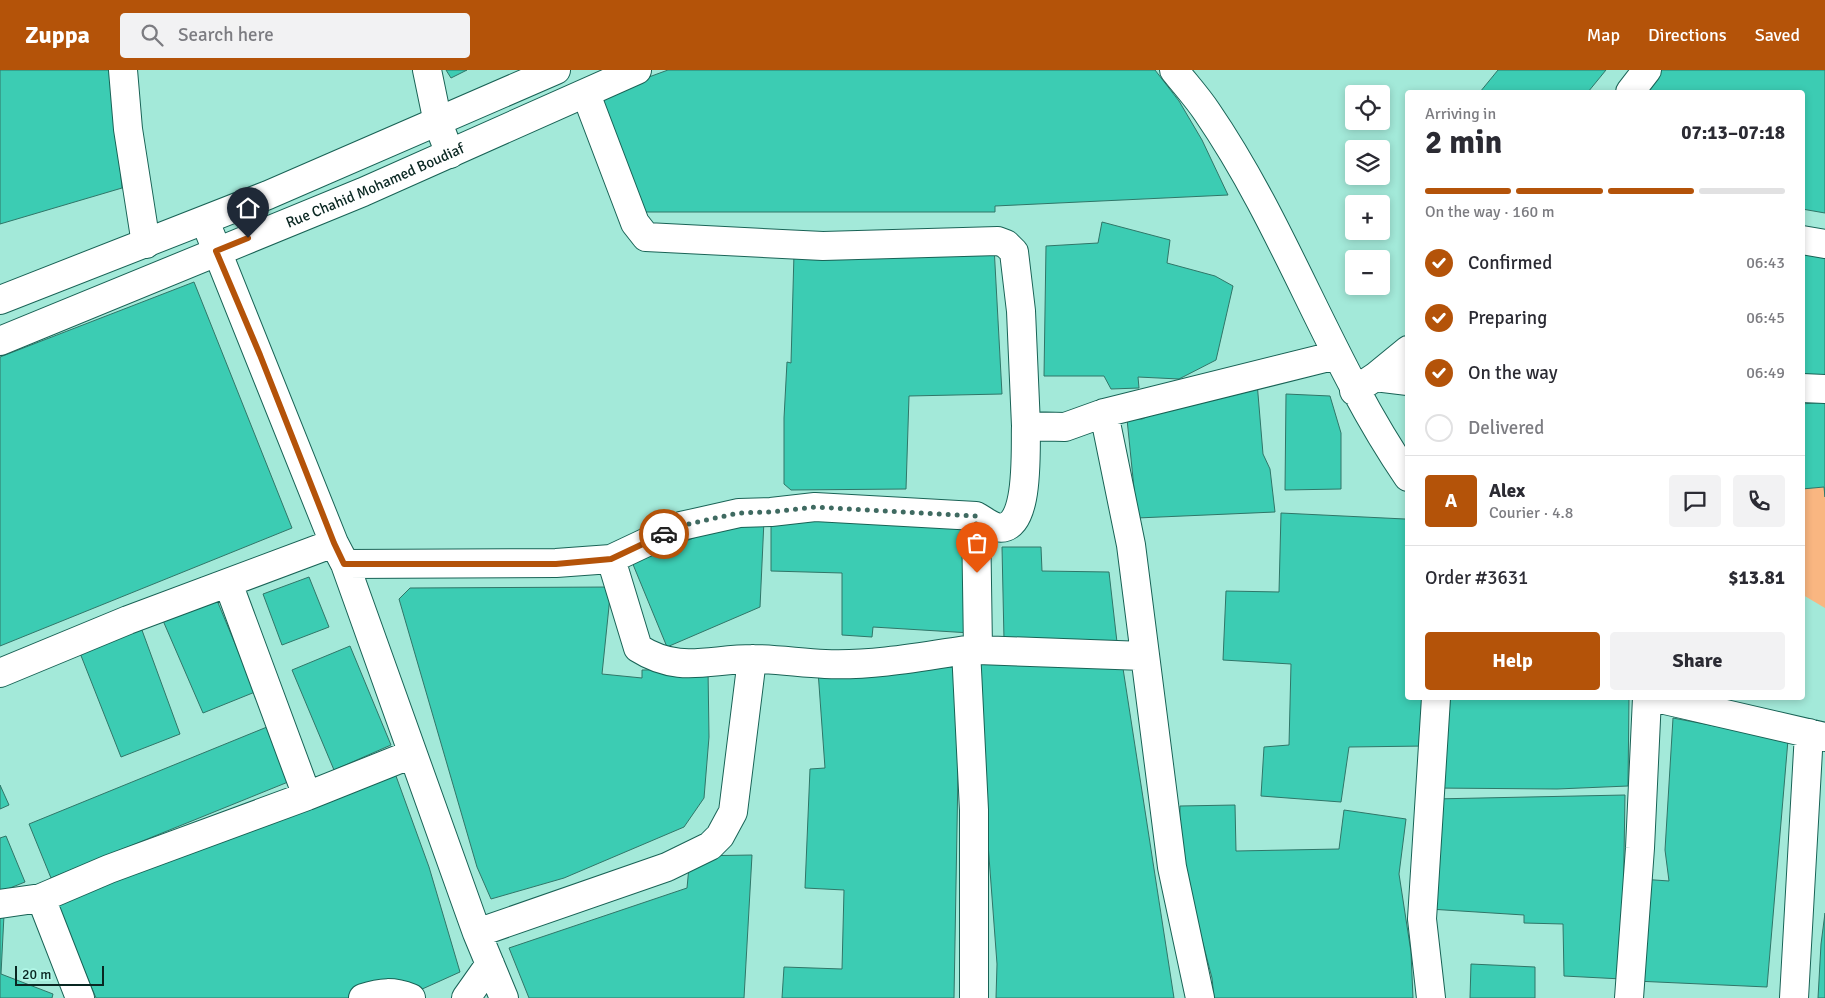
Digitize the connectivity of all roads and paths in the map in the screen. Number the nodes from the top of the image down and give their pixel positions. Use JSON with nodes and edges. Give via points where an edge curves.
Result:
{"nodes":[{"id":1,"x":123,"y":70,"type":"edge"},
{"id":2,"x":427,"y":70,"type":"edge"},
{"id":3,"x":556,"y":70,"type":"edge"},
{"id":4,"x":637,"y":70,"type":"edge"},
{"id":5,"x":1174,"y":70,"type":"edge"},
{"id":6,"x":1647,"y":70,"type":"edge"},
{"id":7,"x":1632,"y":90,"type":"edge"},
{"id":8,"x":586,"y":94,"type":"junction"},
{"id":9,"x":438,"y":123,"type":"junction"},
{"id":10,"x":450,"y":154,"type":"junction"},
{"id":11,"x":204,"y":221,"type":"junction"},
{"id":12,"x":1805,"y":241,"type":"edge"},
{"id":13,"x":146,"y":244,"type":"junction"},
{"id":14,"x":1825,"y":244,"type":"edge"},
{"id":15,"x":216,"y":251,"type":"junction"},
{"id":16,"x":0,"y":300,"type":"edge"},
{"id":17,"x":0,"y":341,"type":"edge"},
{"id":18,"x":1405,"y":352,"type":"edge"},
{"id":19,"x":1337,"y":356,"type":"junction"},
{"id":20,"x":1405,"y":381,"type":"edge"},
{"id":21,"x":1365,"y":384,"type":"junction"},
{"id":22,"x":1805,"y":388,"type":"edge"},
{"id":23,"x":1825,"y":389,"type":"edge"},
{"id":24,"x":1104,"y":413,"type":"junction"},
{"id":25,"x":1026,"y":426,"type":"junction"},
{"id":26,"x":1405,"y":471,"type":"edge"},
{"id":27,"x":976,"y":516,"type":"junction"},
{"id":28,"x":339,"y":554,"type":"junction"},
{"id":29,"x":611,"y":559,"type":"junction"},
{"id":30,"x":228,"y":583,"type":"junction"},
{"id":31,"x":972,"y":650,"type":"junction"},
{"id":32,"x":1144,"y":656,"type":"junction"},
{"id":33,"x":752,"y":659,"type":"junction"},
{"id":34,"x":0,"y":673,"type":"edge"},
{"id":35,"x":1436,"y":700,"type":"edge"},
{"id":36,"x":1647,"y":700,"type":"edge"},
{"id":37,"x":1665,"y":700,"type":"edge"},
{"id":38,"x":1817,"y":735,"type":"edge"},
{"id":39,"x":412,"y":754,"type":"junction"},
{"id":40,"x":307,"y":796,"type":"junction"},
{"id":41,"x":41,"y":898,"type":"junction"},
{"id":42,"x":0,"y":904,"type":"edge"},
{"id":43,"x":477,"y":933,"type":"junction"},
{"id":44,"x":490,"y":964,"type":"junction"},
{"id":45,"x":80,"y":998,"type":"edge"},
{"id":46,"x":363,"y":998,"type":"edge"},
{"id":47,"x":411,"y":998,"type":"edge"},
{"id":48,"x":466,"y":998,"type":"edge"},
{"id":49,"x":504,"y":998,"type":"edge"},
{"id":50,"x":974,"y":998,"type":"edge"},
{"id":51,"x":1200,"y":998,"type":"edge"},
{"id":52,"x":1431,"y":998,"type":"edge"},
{"id":53,"x":1629,"y":998,"type":"edge"},
{"id":54,"x":1794,"y":998,"type":"edge"}],
"edges":[{"from":1,"to":13,"type":"street","via":[[128,129]]},
{"from":2,"to":9,"type":"street"},
{"from":3,"to":9,"type":"street"},
{"from":4,"to":8,"type":"street","name":"Rue Chahid Mohamed Boudiaf"},
{"from":5,"to":19,"type":"street","via":[[1207,111],[1252,185]]},
{"from":6,"to":7,"type":"street"},
{"from":8,"to":10,"type":"street","name":"Rue Chahid Mohamed Boudiaf"},
{"from":8,"to":25,"type":"street","via":[[635,223],[646,237],[823,246],[988,241],[1006,244],[1014,252],[1021,311]]},
{"from":9,"to":10,"type":"street"},
{"from":9,"to":11,"type":"street"},
{"from":10,"to":15,"type":"street","name":"Rue Chahid Mohamed Boudiaf"},
{"from":11,"to":13,"type":"street"},
{"from":11,"to":15,"type":"street"},
{"from":12,"to":14,"type":"street"},
{"from":13,"to":16,"type":"street"},
{"from":15,"to":17,"type":"street","name":"Rue Chahid Mohamed Boudiaf"},
{"from":15,"to":28,"type":"street"},
{"from":18,"to":21,"type":"street"},
{"from":19,"to":21,"type":"street"},
{"from":19,"to":24,"type":"street"},
{"from":20,"to":21,"type":"street"},
{"from":21,"to":26,"type":"street"},
{"from":22,"to":23,"type":"street"},
{"from":24,"to":25,"type":"street","via":[[1065,427]]},
{"from":24,"to":32,"type":"street","via":[[1131,545]]},
{"from":25,"to":27,"type":"street","via":[[1024,488],[1016,521],[997,527]]},
{"from":27,"to":29,"type":"street","via":[[815,507],[738,513],[680,526]]},
{"from":27,"to":31,"type":"street"},
{"from":28,"to":29,"type":"street","via":[[556,564]]},
{"from":28,"to":30,"type":"street"},
{"from":28,"to":39,"type":"street"},
{"from":29,"to":33,"type":"street","via":[[638,648],[668,663]]},
{"from":30,"to":34,"type":"street"},
{"from":30,"to":40,"type":"street"},
{"from":31,"to":32,"type":"street"},
{"from":31,"to":33,"type":"street","via":[[827,664]]},
{"from":31,"to":50,"type":"street"},
{"from":32,"to":51,"type":"street","via":[[1172,867]]},
{"from":33,"to":43,"type":"street","via":[[734,812],[710,846],[668,867]]},
{"from":35,"to":52,"type":"street","via":[[1422,920]]},
{"from":36,"to":53,"type":"street"},
{"from":37,"to":38,"type":"street"},
{"from":38,"to":54,"type":"street"},
{"from":39,"to":40,"type":"street"},
{"from":39,"to":43,"type":"street"},
{"from":40,"to":41,"type":"street"},
{"from":41,"to":42,"type":"street"},
{"from":41,"to":45,"type":"street"},
{"from":43,"to":44,"type":"street"},
{"from":44,"to":48,"type":"street"},
{"from":44,"to":49,"type":"street"},
{"from":46,"to":47,"type":"street","via":[[381,992],[395,992]]}]}
